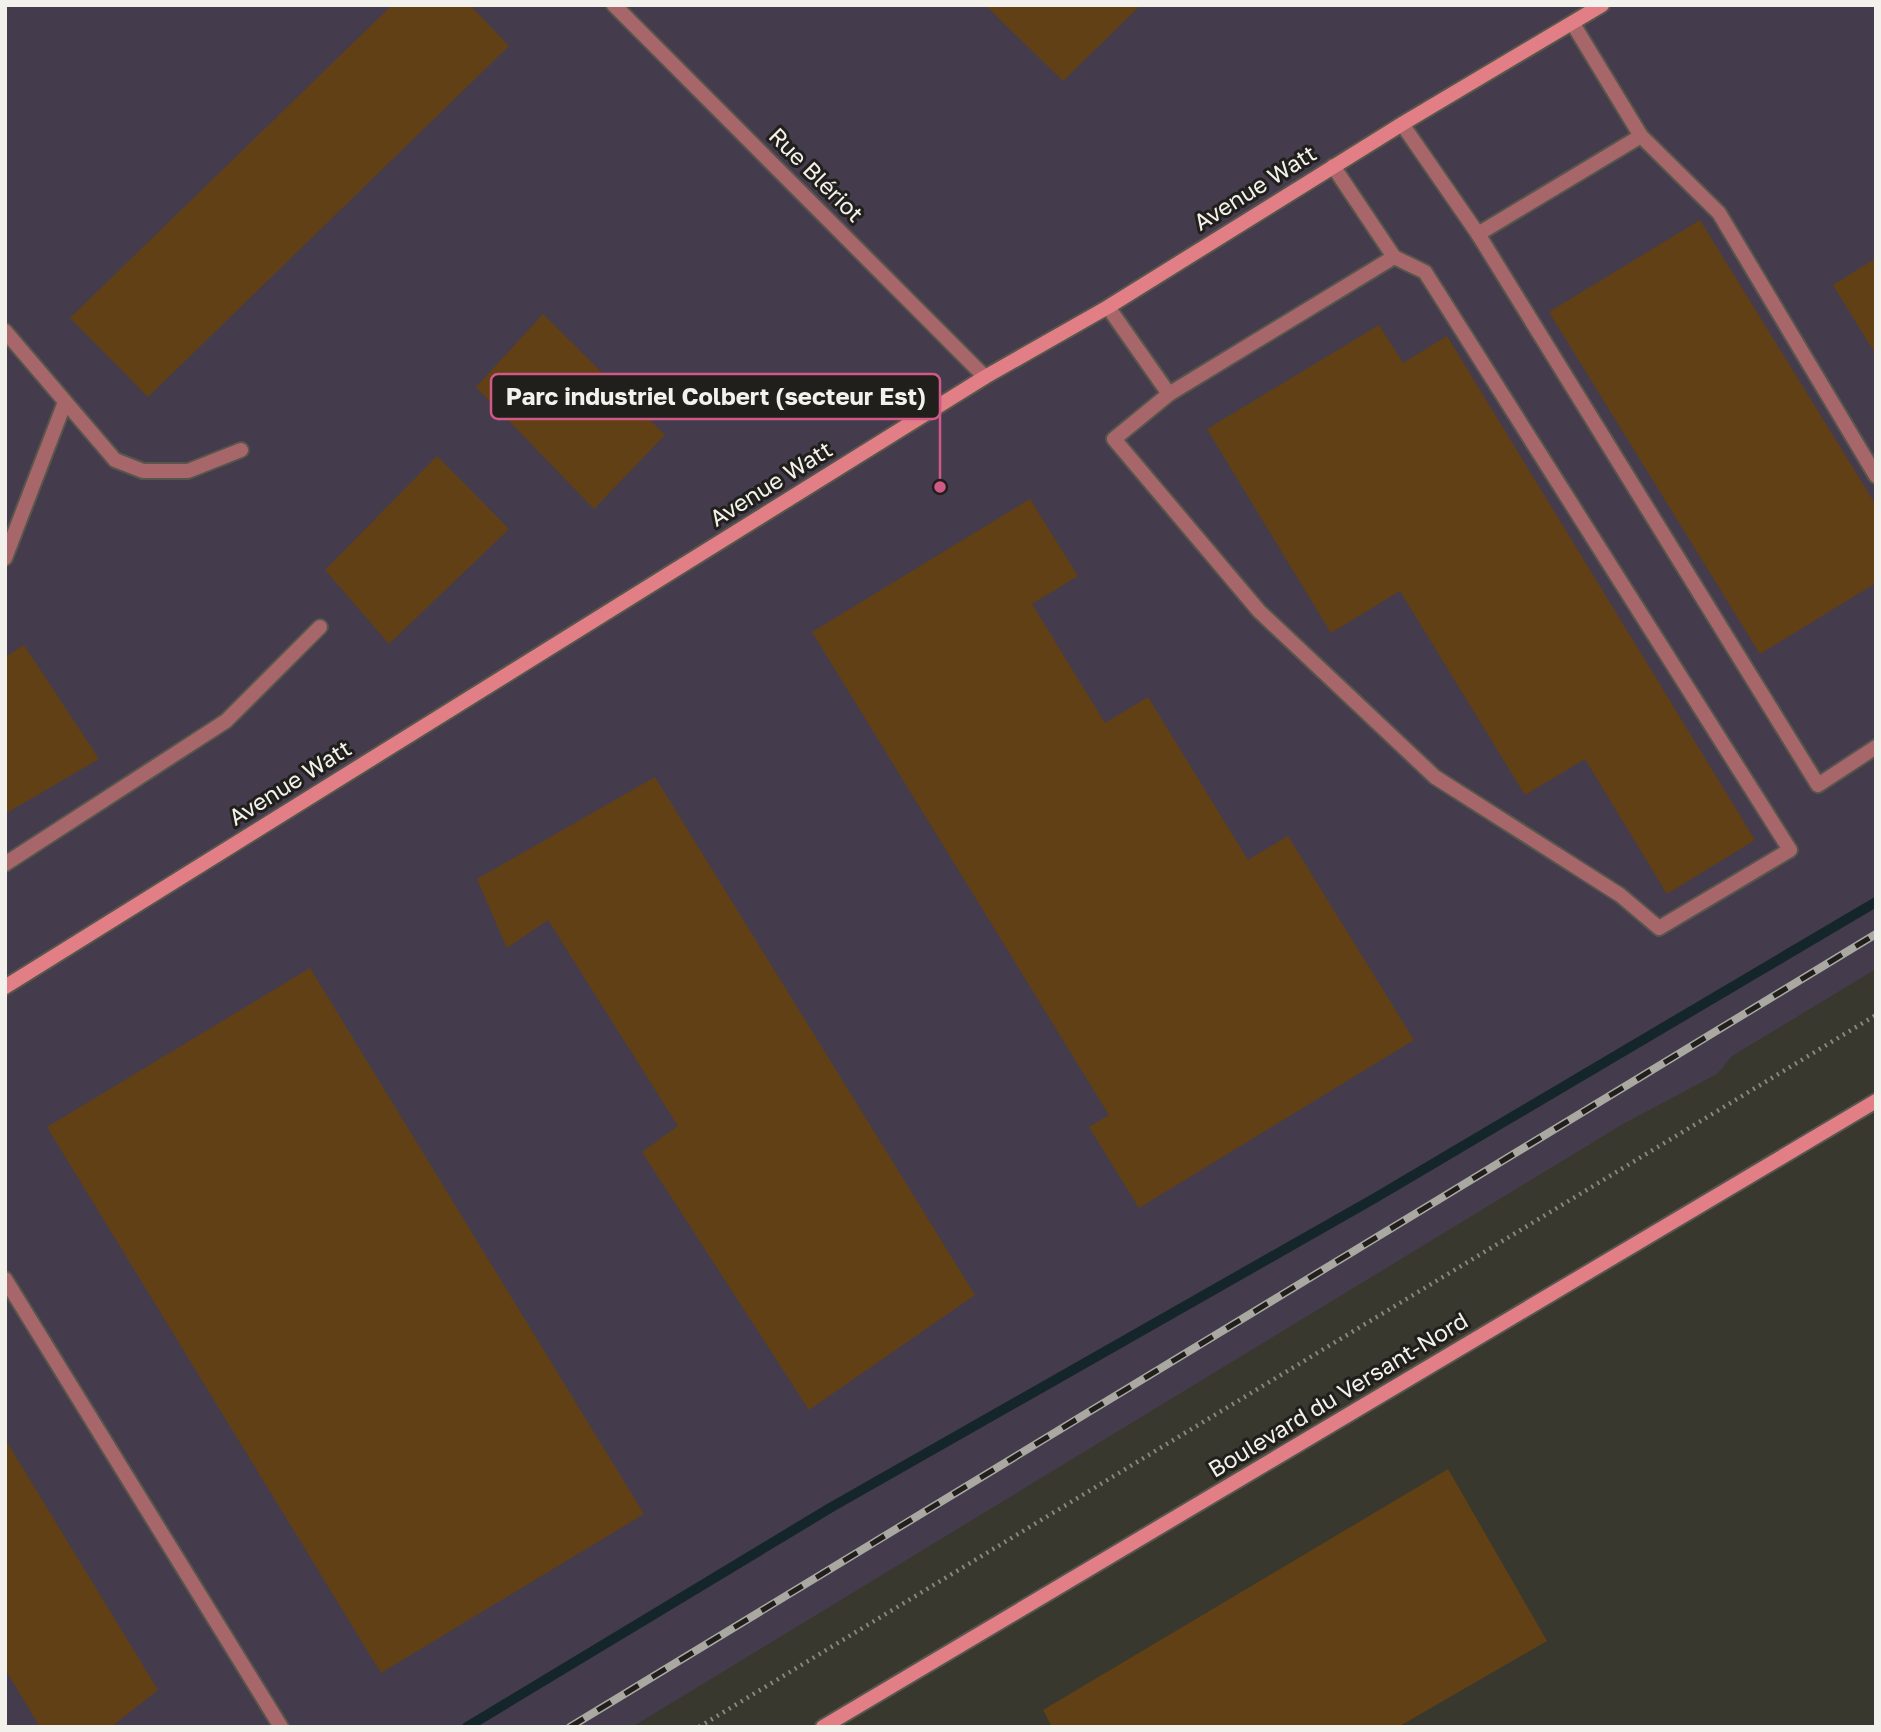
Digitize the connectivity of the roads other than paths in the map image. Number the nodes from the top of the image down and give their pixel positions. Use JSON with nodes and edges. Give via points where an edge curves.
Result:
{"nodes":[{"id":1,"x":614,"y":5,"type":"edge"},
{"id":2,"x":1602,"y":5,"type":"edge"},
{"id":3,"x":1573,"y":24,"type":"junction"},
{"id":4,"x":1402,"y":124,"type":"junction"},
{"id":5,"x":1641,"y":136,"type":"junction"},
{"id":6,"x":1334,"y":166,"type":"junction"},
{"id":7,"x":1478,"y":234,"type":"junction"},
{"id":8,"x":1394,"y":257,"type":"junction"},
{"id":9,"x":1108,"y":307,"type":"junction"},
{"id":10,"x":5,"y":331,"type":"edge"},
{"id":11,"x":985,"y":377,"type":"junction"},
{"id":12,"x":1169,"y":394,"type":"junction"},
{"id":13,"x":65,"y":402,"type":"junction"},
{"id":14,"x":240,"y":450,"type":"dead end"},
{"id":15,"x":1876,"y":476,"type":"edge"},
{"id":16,"x":5,"y":558,"type":"edge"},
{"id":17,"x":320,"y":627,"type":"dead end"},
{"id":18,"x":1876,"y":747,"type":"edge"},
{"id":19,"x":5,"y":864,"type":"edge"},
{"id":20,"x":5,"y":987,"type":"edge"},
{"id":21,"x":1876,"y":1101,"type":"edge"},
{"id":22,"x":5,"y":1279,"type":"edge"},
{"id":23,"x":281,"y":1727,"type":"edge"},
{"id":24,"x":823,"y":1727,"type":"edge"}],
"edges":[{"from":1,"to":11,"type":"street","name":"Rue Blériot"},
{"from":2,"to":3,"type":"street","name":"Avenue Watt"},
{"from":3,"to":4,"type":"street","name":"Avenue Watt"},
{"from":3,"to":5,"type":"street"},
{"from":4,"to":6,"type":"street","name":"Avenue Watt"},
{"from":4,"to":7,"type":"street"},
{"from":5,"to":7,"type":"street"},
{"from":5,"to":15,"type":"street","via":[[1719,213]]},
{"from":6,"to":8,"type":"street"},
{"from":6,"to":9,"type":"street","name":"Avenue Watt"},
{"from":7,"to":18,"type":"street","via":[[1818,785]]},
{"from":8,"to":12,"type":"street"},
{"from":8,"to":12,"type":"street","via":[[1425,272],[1790,850],[1659,928],[1620,895],[1435,776],[1259,611],[1114,439]]},
{"from":9,"to":11,"type":"street","name":"Avenue Watt"},
{"from":9,"to":12,"type":"street"},
{"from":10,"to":13,"type":"street"},
{"from":11,"to":20,"type":"street","name":"Avenue Watt"},
{"from":13,"to":14,"type":"street","via":[[115,460],[143,471],[188,471]]},
{"from":13,"to":16,"type":"street"},
{"from":17,"to":19,"type":"street","via":[[226,721]]},
{"from":21,"to":24,"type":"street","name":"Boulevard du Versant-Nord"},
{"from":22,"to":23,"type":"street"}]}
